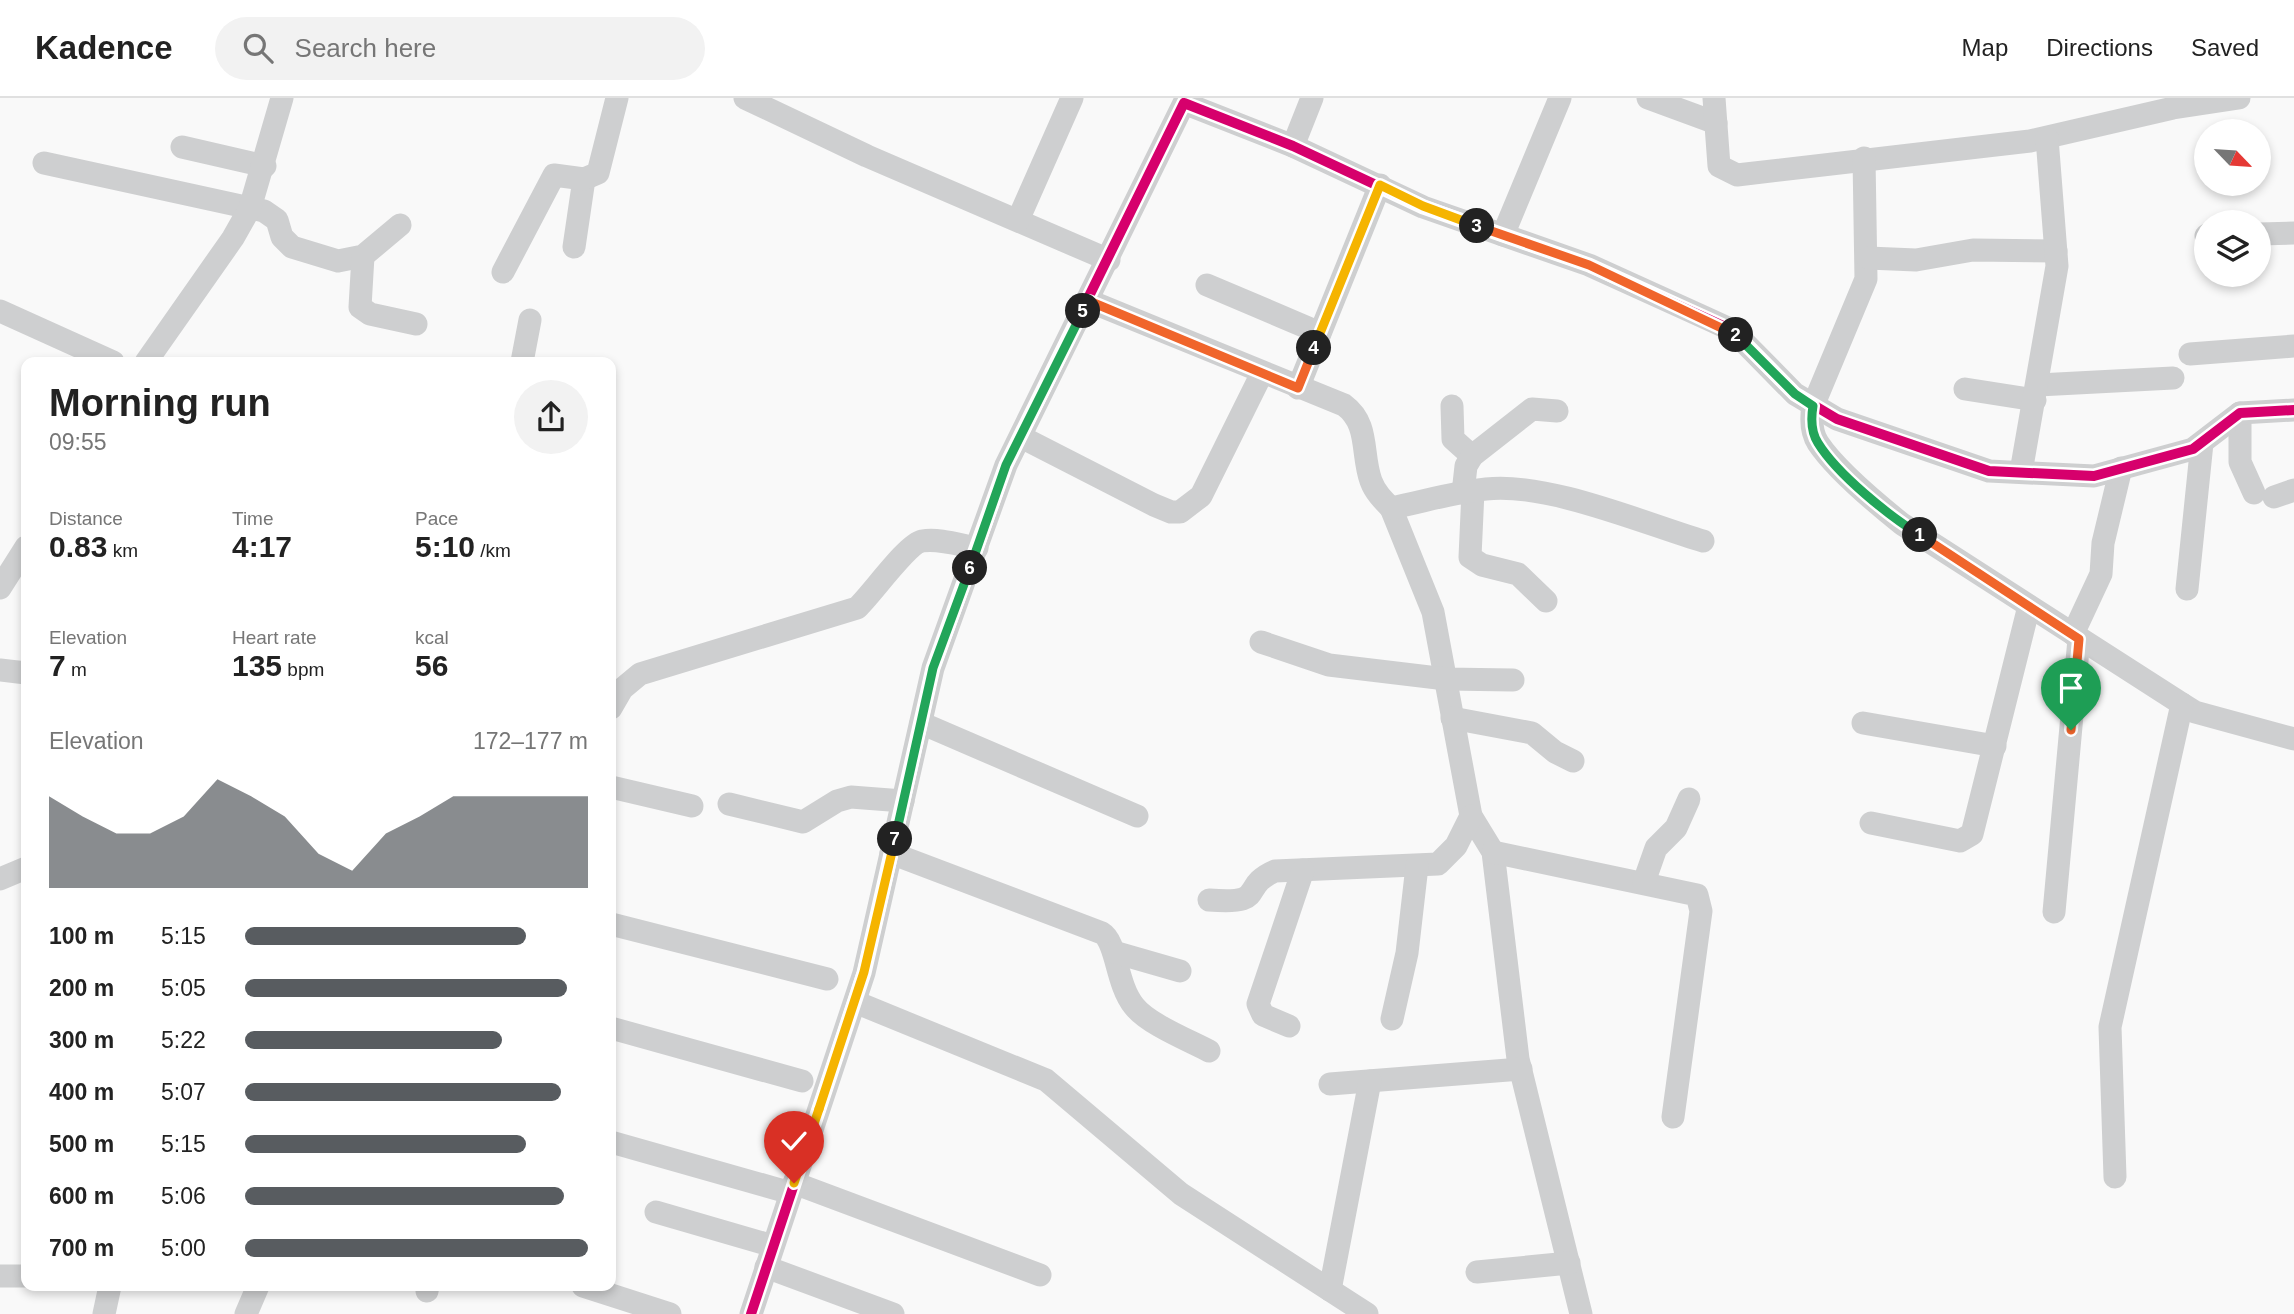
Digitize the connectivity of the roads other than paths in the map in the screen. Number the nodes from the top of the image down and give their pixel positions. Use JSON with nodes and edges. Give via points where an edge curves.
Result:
{"nodes":[{"id":1,"x":282,"y":98,"type":"edge"},
{"id":2,"x":617,"y":98,"type":"edge"},
{"id":3,"x":745,"y":98,"type":"edge"},
{"id":4,"x":1072,"y":98,"type":"edge"},
{"id":5,"x":1312,"y":98,"type":"edge"},
{"id":6,"x":1560,"y":98,"type":"edge"},
{"id":7,"x":1648,"y":98,"type":"edge"},
{"id":8,"x":1714,"y":98,"type":"edge"},
{"id":9,"x":2239,"y":98,"type":"edge"},
{"id":10,"x":1716,"y":123,"type":"junction"},
{"id":11,"x":2047,"y":138,"type":"junction"},
{"id":12,"x":1293,"y":146,"type":"junction"},
{"id":13,"x":182,"y":148,"type":"dead end"},
{"id":14,"x":1864,"y":158,"type":"junction"},
{"id":15,"x":44,"y":163,"type":"dead end"},
{"id":16,"x":265,"y":166,"type":"junction"},
{"id":17,"x":584,"y":179,"type":"junction"},
{"id":18,"x":1380,"y":185,"type":"junction"},
{"id":19,"x":250,"y":208,"type":"junction"},
{"id":20,"x":1018,"y":220,"type":"junction"},
{"id":21,"x":400,"y":225,"type":"dead end"},
{"id":22,"x":2294,"y":233,"type":"edge"},
{"id":23,"x":1503,"y":234,"type":"junction"},
{"id":24,"x":2271,"y":234,"type":"edge"},
{"id":25,"x":574,"y":247,"type":"dead end"},
{"id":26,"x":2056,"y":250,"type":"junction"},
{"id":27,"x":363,"y":256,"type":"junction"},
{"id":28,"x":1868,"y":258,"type":"junction"},
{"id":29,"x":1109,"y":260,"type":"junction"},
{"id":30,"x":503,"y":272,"type":"dead end"},
{"id":31,"x":1207,"y":285,"type":"dead end"},
{"id":32,"x":1089,"y":301,"type":"junction"},
{"id":33,"x":0,"y":311,"type":"edge"},
{"id":34,"x":530,"y":320,"type":"dead end"},
{"id":35,"x":416,"y":324,"type":"dead end"},
{"id":36,"x":1320,"y":333,"type":"junction"},
{"id":37,"x":2294,"y":346,"type":"edge"},
{"id":38,"x":2190,"y":354,"type":"dead end"},
{"id":39,"x":102,"y":357,"type":"edge"},
{"id":40,"x":149,"y":357,"type":"edge"},
{"id":41,"x":523,"y":357,"type":"edge"},
{"id":42,"x":1262,"y":373,"type":"junction"},
{"id":43,"x":2173,"y":378,"type":"dead end"},
{"id":44,"x":1298,"y":388,"type":"junction"},
{"id":45,"x":1965,"y":389,"type":"dead end"},
{"id":46,"x":2036,"y":392,"type":"junction"},
{"id":47,"x":1452,"y":405,"type":"dead end"},
{"id":48,"x":1813,"y":406,"type":"junction"},
{"id":49,"x":2294,"y":410,"type":"edge"},
{"id":50,"x":1557,"y":411,"type":"dead end"},
{"id":51,"x":2239,"y":413,"type":"junction"},
{"id":52,"x":1021,"y":437,"type":"junction"},
{"id":53,"x":2202,"y":443,"type":"junction"},
{"id":54,"x":1472,"y":456,"type":"junction"},
{"id":55,"x":2120,"y":468,"type":"junction"},
{"id":56,"x":2021,"y":472,"type":"junction"},
{"id":57,"x":1468,"y":492,"type":"junction"},
{"id":58,"x":2274,"y":493,"type":"edge"},
{"id":59,"x":1391,"y":508,"type":"junction"},
{"id":60,"x":1703,"y":541,"type":"dead end"},
{"id":61,"x":977,"y":548,"type":"junction"},
{"id":62,"x":21,"y":555,"type":"edge"},
{"id":63,"x":0,"y":589,"type":"edge"},
{"id":64,"x":2187,"y":589,"type":"dead end"},
{"id":65,"x":1546,"y":601,"type":"dead end"},
{"id":66,"x":2029,"y":606,"type":"junction"},
{"id":67,"x":2076,"y":636,"type":"junction"},
{"id":68,"x":1261,"y":642,"type":"dead end"},
{"id":69,"x":0,"y":670,"type":"edge"},
{"id":70,"x":21,"y":672,"type":"edge"},
{"id":71,"x":1446,"y":679,"type":"junction"},
{"id":72,"x":1513,"y":681,"type":"dead end"},
{"id":73,"x":616,"y":699,"type":"edge"},
{"id":74,"x":2182,"y":704,"type":"junction"},
{"id":75,"x":1451,"y":718,"type":"junction"},
{"id":76,"x":921,"y":723,"type":"junction"},
{"id":77,"x":1863,"y":723,"type":"dead end"},
{"id":78,"x":2294,"y":739,"type":"edge"},
{"id":79,"x":1995,"y":747,"type":"junction"},
{"id":80,"x":1573,"y":761,"type":"dead end"},
{"id":81,"x":616,"y":788,"type":"edge"},
{"id":82,"x":1689,"y":799,"type":"dead end"},
{"id":83,"x":903,"y":801,"type":"junction"},
{"id":84,"x":729,"y":804,"type":"dead end"},
{"id":85,"x":692,"y":806,"type":"dead end"},
{"id":86,"x":1137,"y":816,"type":"dead end"},
{"id":87,"x":1471,"y":816,"type":"junction"},
{"id":88,"x":1871,"y":823,"type":"dead end"},
{"id":89,"x":1493,"y":852,"type":"junction"},
{"id":90,"x":891,"y":853,"type":"junction"},
{"id":91,"x":1417,"y":866,"type":"junction"},
{"id":92,"x":21,"y":870,"type":"edge"},
{"id":93,"x":1303,"y":870,"type":"junction"},
{"id":94,"x":0,"y":879,"type":"edge"},
{"id":95,"x":1644,"y":882,"type":"junction"},
{"id":96,"x":1209,"y":900,"type":"dead end"},
{"id":97,"x":2054,"y":912,"type":"dead end"},
{"id":98,"x":616,"y":925,"type":"edge"},
{"id":99,"x":1114,"y":952,"type":"junction"},
{"id":100,"x":1180,"y":971,"type":"dead end"},
{"id":101,"x":827,"y":979,"type":"dead end"},
{"id":102,"x":855,"y":1002,"type":"junction"},
{"id":103,"x":1392,"y":1019,"type":"dead end"},
{"id":104,"x":1289,"y":1026,"type":"dead end"},
{"id":105,"x":616,"y":1029,"type":"edge"},
{"id":106,"x":1209,"y":1051,"type":"dead end"},
{"id":107,"x":1521,"y":1069,"type":"junction"},
{"id":108,"x":1370,"y":1081,"type":"junction"},
{"id":109,"x":802,"y":1082,"type":"dead end"},
{"id":110,"x":1330,"y":1084,"type":"dead end"},
{"id":111,"x":1673,"y":1117,"type":"dead end"},
{"id":112,"x":616,"y":1143,"type":"edge"},
{"id":113,"x":2115,"y":1177,"type":"dead end"},
{"id":114,"x":792,"y":1188,"type":"junction"},
{"id":115,"x":656,"y":1212,"type":"dead end"},
{"id":116,"x":770,"y":1256,"type":"junction"},
{"id":117,"x":1569,"y":1263,"type":"junction"},
{"id":118,"x":1477,"y":1272,"type":"dead end"},
{"id":119,"x":1040,"y":1275,"type":"dead end"},
{"id":120,"x":0,"y":1276,"type":"edge"},
{"id":121,"x":21,"y":1276,"type":"edge"},
{"id":122,"x":1330,"y":1290,"type":"junction"},
{"id":123,"x":109,"y":1291,"type":"edge"},
{"id":124,"x":256,"y":1291,"type":"edge"},
{"id":125,"x":599,"y":1291,"type":"edge"},
{"id":126,"x":104,"y":1314,"type":"edge"},
{"id":127,"x":246,"y":1314,"type":"edge"},
{"id":128,"x":670,"y":1314,"type":"edge"},
{"id":129,"x":751,"y":1314,"type":"edge"},
{"id":130,"x":892,"y":1314,"type":"edge"},
{"id":131,"x":1367,"y":1314,"type":"edge"},
{"id":132,"x":1581,"y":1314,"type":"edge"}],
"edges":[{"from":1,"to":16,"type":"street"},
{"from":2,"to":17,"type":"street","via":[[598,173]]},
{"from":3,"to":20,"type":"street"},
{"from":4,"to":20,"type":"street"},
{"from":5,"to":12,"type":"street"},
{"from":6,"to":23,"type":"street"},
{"from":7,"to":10,"type":"street"},
{"from":8,"to":10,"type":"street"},
{"from":9,"to":11,"type":"street","via":[[2173,108]]},
{"from":10,"to":14,"type":"street","via":[[1719,166],[1728,173]]},
{"from":11,"to":14,"type":"street"},
{"from":11,"to":26,"type":"street"},
{"from":12,"to":18,"type":"street"},
{"from":12,"to":29,"type":"street","via":[[1184,103]]},
{"from":13,"to":16,"type":"street"},
{"from":14,"to":28,"type":"street"},
{"from":15,"to":19,"type":"street"},
{"from":16,"to":19,"type":"street"},
{"from":17,"to":25,"type":"street"},
{"from":17,"to":30,"type":"street","via":[[554,175]]},
{"from":18,"to":23,"type":"street","via":[[1423,206]]},
{"from":18,"to":36,"type":"street"},
{"from":19,"to":27,"type":"street","via":[[270,214],[292,247],[338,261]]},
{"from":19,"to":40,"type":"street"},
{"from":20,"to":29,"type":"street"},
{"from":21,"to":27,"type":"street"},
{"from":22,"to":24,"type":"street"},
{"from":23,"to":48,"type":"street","via":[[1589,265],[1732,330],[1795,394]]},
{"from":26,"to":28,"type":"street","via":[[1973,250],[1916,260]]},
{"from":26,"to":46,"type":"street","via":[[2054,296]]},
{"from":27,"to":35,"type":"street","via":[[360,307],[370,314]]},
{"from":28,"to":48,"type":"street","via":[[1860,300]]},
{"from":29,"to":32,"type":"street"},
{"from":31,"to":36,"type":"street"},
{"from":32,"to":42,"type":"street"},
{"from":32,"to":52,"type":"street"},
{"from":33,"to":39,"type":"street"},
{"from":34,"to":41,"type":"street"},
{"from":36,"to":44,"type":"street"},
{"from":37,"to":38,"type":"street"},
{"from":42,"to":44,"type":"street"},
{"from":42,"to":52,"type":"street","via":[[1201,496],[1180,512],[1154,505]]},
{"from":43,"to":46,"type":"street"},
{"from":44,"to":59,"type":"street","via":[[1355,413],[1371,480]]},
{"from":45,"to":46,"type":"street"},
{"from":46,"to":56,"type":"street"},
{"from":47,"to":54,"type":"street","via":[[1453,439]]},
{"from":48,"to":56,"type":"street","via":[[1837,419],[1989,471]]},
{"from":48,"to":66,"type":"street","via":[[1811,418],[1818,443],[1881,508]]},
{"from":49,"to":51,"type":"street"},
{"from":50,"to":54,"type":"street","via":[[1532,410]]},
{"from":51,"to":53,"type":"street"},
{"from":51,"to":58,"type":"street","via":[[2240,462]]},
{"from":52,"to":61,"type":"street","via":[[1006,465]]},
{"from":53,"to":55,"type":"street"},
{"from":53,"to":64,"type":"street"},
{"from":54,"to":57,"type":"street","via":[[1466,466]]},
{"from":55,"to":56,"type":"street","via":[[2094,476]]},
{"from":55,"to":67,"type":"street","via":[[2101,573]]},
{"from":57,"to":59,"type":"street"},
{"from":57,"to":60,"type":"street","via":[[1522,490],[1562,498]]},
{"from":57,"to":65,"type":"street","via":[[1471,557],[1482,565],[1518,574]]},
{"from":59,"to":71,"type":"street","via":[[1433,612]]},
{"from":61,"to":73,"type":"street","via":[[920,541],[909,547],[857,608],[640,674]]},
{"from":61,"to":76,"type":"street","via":[[933,668]]},
{"from":62,"to":63,"type":"street"},
{"from":66,"to":67,"type":"street"},
{"from":66,"to":79,"type":"street"},
{"from":67,"to":74,"type":"street"},
{"from":67,"to":97,"type":"street"},
{"from":68,"to":71,"type":"street","via":[[1329,665]]},
{"from":69,"to":70,"type":"street"},
{"from":71,"to":72,"type":"street"},
{"from":71,"to":75,"type":"street"},
{"from":74,"to":78,"type":"street","via":[[2195,712]]},
{"from":74,"to":113,"type":"street","via":[[2110,1027]]},
{"from":75,"to":80,"type":"street","via":[[1532,733]]},
{"from":75,"to":87,"type":"street"},
{"from":76,"to":83,"type":"street"},
{"from":76,"to":86,"type":"street"},
{"from":77,"to":79,"type":"street"},
{"from":79,"to":88,"type":"street","via":[[1976,827],[1965,839]]},
{"from":81,"to":85,"type":"street"},
{"from":82,"to":95,"type":"street","via":[[1676,828],[1656,848]]},
{"from":83,"to":84,"type":"street","via":[[851,797],[803,822]]},
{"from":83,"to":90,"type":"street"},
{"from":87,"to":89,"type":"street"},
{"from":87,"to":91,"type":"street","via":[[1447,857],[1438,864]]},
{"from":89,"to":95,"type":"street"},
{"from":89,"to":107,"type":"street"},
{"from":90,"to":99,"type":"street","via":[[1102,933]]},
{"from":90,"to":102,"type":"street"},
{"from":91,"to":93,"type":"street"},
{"from":91,"to":103,"type":"street","via":[[1407,953]]},
{"from":92,"to":94,"type":"street"},
{"from":93,"to":96,"type":"street","via":[[1267,874],[1243,901]]},
{"from":93,"to":104,"type":"street","via":[[1258,1004],[1263,1015]]},
{"from":95,"to":111,"type":"street","via":[[1689,891],[1700,903]]},
{"from":98,"to":101,"type":"street"},
{"from":99,"to":100,"type":"street"},
{"from":99,"to":106,"type":"street","via":[[1119,981],[1136,1009]]},
{"from":102,"to":114,"type":"street"},
{"from":102,"to":122,"type":"street","via":[[1046,1080],[1181,1194]]},
{"from":105,"to":109,"type":"street"},
{"from":107,"to":108,"type":"street"},
{"from":107,"to":117,"type":"street"},
{"from":108,"to":110,"type":"street"},
{"from":108,"to":122,"type":"street"},
{"from":112,"to":114,"type":"street"},
{"from":114,"to":116,"type":"street"},
{"from":114,"to":119,"type":"street"},
{"from":115,"to":116,"type":"street"},
{"from":116,"to":129,"type":"street"},
{"from":116,"to":130,"type":"street"},
{"from":117,"to":118,"type":"street"},
{"from":117,"to":132,"type":"street"},
{"from":120,"to":121,"type":"street"},
{"from":122,"to":131,"type":"street"},
{"from":123,"to":126,"type":"street"},
{"from":124,"to":127,"type":"street"},
{"from":125,"to":128,"type":"street"}]}
